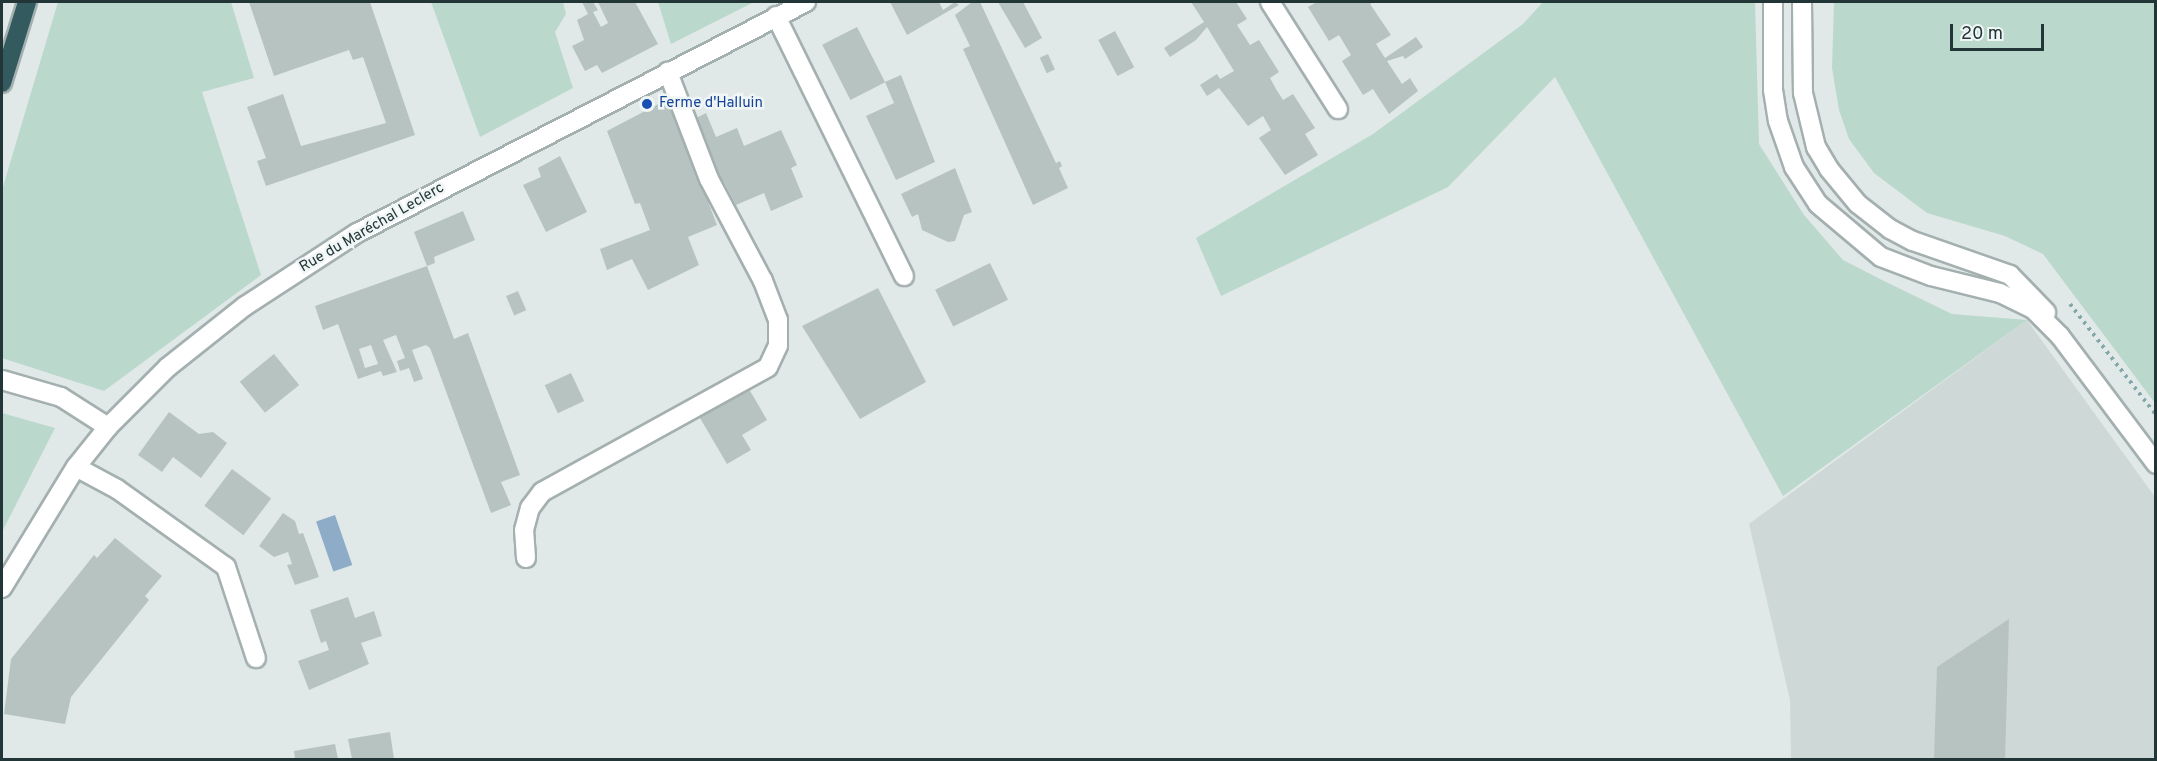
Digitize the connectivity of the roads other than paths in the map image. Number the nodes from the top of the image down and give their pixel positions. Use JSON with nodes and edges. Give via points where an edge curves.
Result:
{"nodes":[{"id":1,"x":27,"y":2,"type":"edge"},
{"id":2,"x":806,"y":2,"type":"edge"},
{"id":3,"x":1270,"y":2,"type":"edge"},
{"id":4,"x":1773,"y":2,"type":"edge"},
{"id":5,"x":1802,"y":2,"type":"edge"},
{"id":6,"x":776,"y":16,"type":"junction"},
{"id":7,"x":668,"y":72,"type":"junction"},
{"id":8,"x":2,"y":83,"type":"edge"},
{"id":9,"x":1338,"y":109,"type":"dead end"},
{"id":10,"x":904,"y":276,"type":"dead end"},
{"id":11,"x":2060,"y":336,"type":"junction"},
{"id":12,"x":2,"y":380,"type":"edge"},
{"id":13,"x":108,"y":427,"type":"junction"},
{"id":14,"x":2156,"y":464,"type":"edge"},
{"id":15,"x":76,"y":467,"type":"junction"},
{"id":16,"x":526,"y":558,"type":"dead end"},
{"id":17,"x":2,"y":588,"type":"edge"},
{"id":18,"x":256,"y":658,"type":"dead end"}],
"edges":[{"from":1,"to":8,"type":"highway"},
{"from":2,"to":6,"type":"street","name":"Rue du Maréchal Leclerc"},
{"from":3,"to":9,"type":"street"},
{"from":4,"to":11,"type":"street","via":[[1773,90],[1778,121],[1794,167],[1818,204],[1881,257],[1931,276],[2016,299]]},
{"from":5,"to":11,"type":"street","via":[[1803,93],[1816,147],[1829,169],[1858,204],[1890,229],[2010,275],[2051,318]]},
{"from":6,"to":7,"type":"street","name":"Rue du Maréchal Leclerc"},
{"from":6,"to":10,"type":"street"},
{"from":7,"to":13,"type":"street","name":"Rue du Maréchal Leclerc","via":[[435,191],[306,264],[204,337],[136,396]]},
{"from":7,"to":16,"type":"street","via":[[709,179],[764,281],[778,320],[778,346],[768,367],[542,492],[530,508],[524,530]]},
{"from":11,"to":14,"type":"street"},
{"from":12,"to":13,"type":"street","via":[[61,397]]},
{"from":13,"to":15,"type":"street","name":"Rue du Maréchal Leclerc"},
{"from":15,"to":17,"type":"street","name":"Rue du Maréchal Leclerc"},
{"from":15,"to":18,"type":"street","via":[[117,489],[226,567]]}]}
